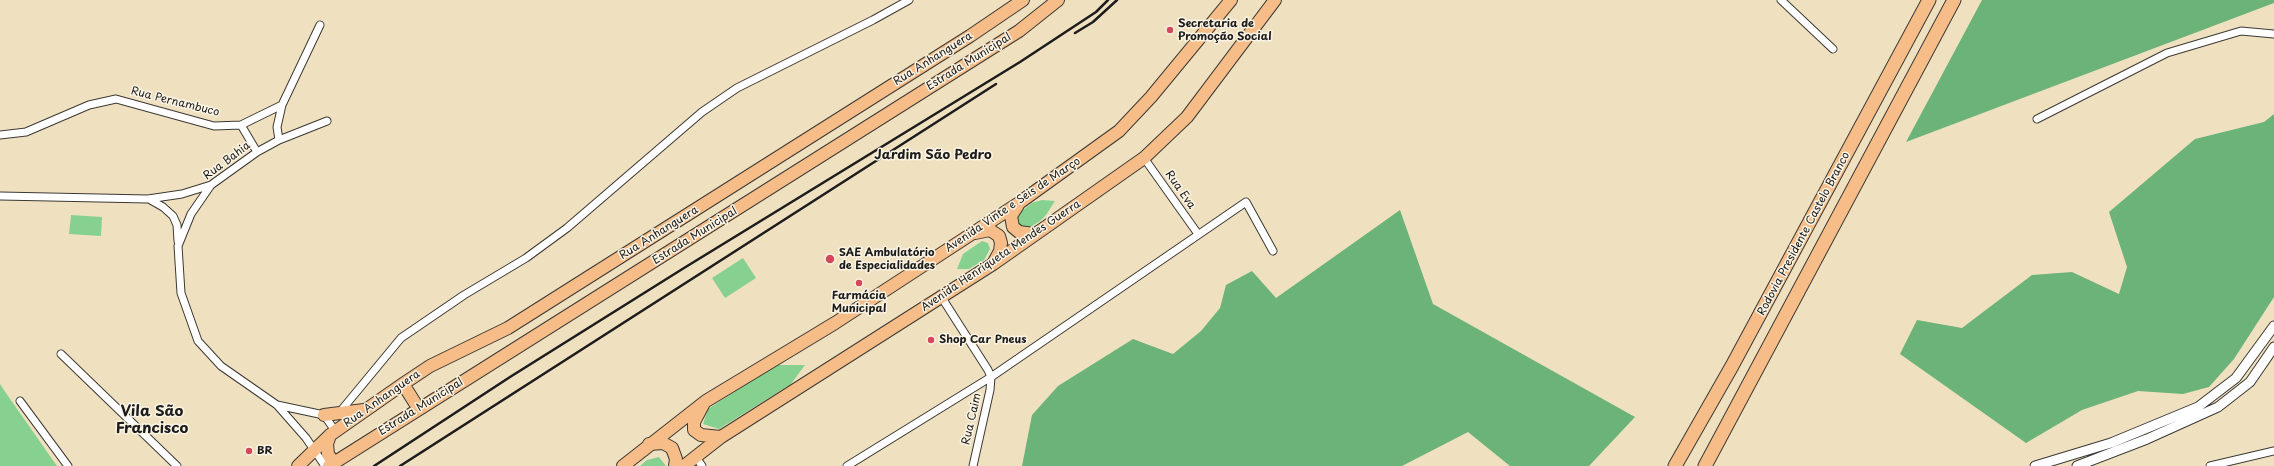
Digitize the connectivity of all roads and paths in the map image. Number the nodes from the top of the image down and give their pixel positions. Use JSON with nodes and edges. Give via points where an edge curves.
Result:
{"nodes":[{"id":1,"x":909,"y":0,"type":"edge"},
{"id":2,"x":1023,"y":0,"type":"edge"},
{"id":3,"x":1058,"y":0,"type":"edge"},
{"id":4,"x":1231,"y":0,"type":"edge"},
{"id":5,"x":1781,"y":0,"type":"edge"},
{"id":6,"x":1929,"y":0,"type":"edge"},
{"id":7,"x":1954,"y":0,"type":"edge"},
{"id":8,"x":1272,"y":2,"type":"edge"},
{"id":9,"x":1790,"y":3,"type":"edge"},
{"id":10,"x":320,"y":25,"type":"dead end"},
{"id":11,"x":2274,"y":34,"type":"edge"},
{"id":12,"x":1833,"y":48,"type":"dead end"},
{"id":13,"x":282,"y":105,"type":"junction"},
{"id":14,"x":2037,"y":119,"type":"dead end"},
{"id":15,"x":327,"y":121,"type":"dead end"},
{"id":16,"x":241,"y":125,"type":"junction"},
{"id":17,"x":0,"y":135,"type":"edge"},
{"id":18,"x":279,"y":140,"type":"junction"},
{"id":19,"x":257,"y":152,"type":"junction"},
{"id":20,"x":1144,"y":158,"type":"junction"},
{"id":21,"x":211,"y":184,"type":"junction"},
{"id":22,"x":0,"y":196,"type":"edge"},
{"id":23,"x":148,"y":199,"type":"junction"},
{"id":24,"x":1019,"y":204,"type":"junction"},
{"id":25,"x":972,"y":233,"type":"junction"},
{"id":26,"x":1034,"y":234,"type":"junction"},
{"id":27,"x":1198,"y":234,"type":"junction"},
{"id":28,"x":178,"y":246,"type":"junction"},
{"id":29,"x":1273,"y":251,"type":"dead end"},
{"id":30,"x":993,"y":264,"type":"junction"},
{"id":31,"x":942,"y":298,"type":"junction"},
{"id":32,"x":2274,"y":326,"type":"edge"},
{"id":33,"x":523,"y":343,"type":"junction"},
{"id":34,"x":2274,"y":347,"type":"edge"},
{"id":35,"x":62,"y":354,"type":"dead end"},
{"id":36,"x":991,"y":377,"type":"junction"},
{"id":37,"x":403,"y":384,"type":"junction"},
{"id":38,"x":20,"y":401,"type":"dead end"},
{"id":39,"x":706,"y":401,"type":"junction"},
{"id":40,"x":415,"y":403,"type":"junction"},
{"id":41,"x":277,"y":405,"type":"junction"},
{"id":42,"x":365,"y":410,"type":"junction"},
{"id":43,"x":339,"y":414,"type":"junction"},
{"id":44,"x":324,"y":415,"type":"junction"},
{"id":45,"x":333,"y":434,"type":"junction"},
{"id":46,"x":375,"y":436,"type":"junction"},
{"id":47,"x":721,"y":437,"type":"junction"},
{"id":48,"x":649,"y":444,"type":"junction"},
{"id":49,"x":2274,"y":450,"type":"edge"},
{"id":50,"x":314,"y":451,"type":"junction"},
{"id":51,"x":699,"y":462,"type":"edge"},
{"id":52,"x":329,"y":465,"type":"edge"},
{"id":53,"x":68,"y":466,"type":"edge"},
{"id":54,"x":177,"y":466,"type":"edge"},
{"id":55,"x":298,"y":466,"type":"edge"},
{"id":56,"x":623,"y":466,"type":"edge"},
{"id":57,"x":675,"y":466,"type":"edge"},
{"id":58,"x":684,"y":466,"type":"edge"},
{"id":59,"x":847,"y":466,"type":"edge"},
{"id":60,"x":973,"y":466,"type":"edge"},
{"id":61,"x":1675,"y":466,"type":"edge"},
{"id":62,"x":1705,"y":466,"type":"edge"},
{"id":63,"x":2035,"y":466,"type":"edge"},
{"id":64,"x":2077,"y":466,"type":"edge"},
{"id":65,"x":2210,"y":466,"type":"edge"}],
"edges":[{"from":1,"to":43,"type":"street","via":[[737,88],[715,102],[567,228],[526,258],[401,338]]},
{"from":2,"to":37,"type":"main road","name":"Rua Anhanguera","via":[[508,328],[450,356]]},
{"from":3,"to":33,"type":"main road","name":"Estrada Municipal","via":[[1019,31]]},
{"from":4,"to":24,"type":"main road","name":"Avenida Vinte e Seis de Março","via":[[1128,123]]},
{"from":5,"to":9,"type":"street"},
{"from":6,"to":61,"type":"highway","name":"Rodovia Presidente Castelo Branco","via":[[1736,360]]},
{"from":7,"to":62,"type":"highway","name":"Rodovia Presidente Castelo Branco"},
{"from":8,"to":20,"type":"main road","name":"Avenida Henriqueta Mendes Guerra","via":[[1187,117]]},
{"from":9,"to":12,"type":"street"},
{"from":10,"to":13,"type":"street"},
{"from":11,"to":14,"type":"street","via":[[2242,31],[2167,53]]},
{"from":13,"to":16,"type":"street","name":"Rua Pernambuco"},
{"from":13,"to":18,"type":"street","via":[[277,127]]},
{"from":15,"to":18,"type":"street","name":"Rua Bahia"},
{"from":16,"to":17,"type":"street","name":"Rua Pernambuco","via":[[214,126],[116,99],[90,105],[26,132]]},
{"from":16,"to":19,"type":"street"},
{"from":18,"to":19,"type":"street","name":"Rua Bahia"},
{"from":19,"to":21,"type":"street","name":"Rua Bahia"},
{"from":20,"to":26,"type":"main road","name":"Avenida Henriqueta Mendes Guerra"},
{"from":20,"to":27,"type":"street","name":"Rua Eva"},
{"from":21,"to":23,"type":"street","via":[[182,194]]},
{"from":21,"to":28,"type":"street","name":"Rua Bahia","via":[[191,214]]},
{"from":22,"to":23,"type":"street"},
{"from":23,"to":28,"type":"street","via":[[173,216],[177,225]]},
{"from":24,"to":25,"type":"main road","name":"Avenida Vinte e Seis de Março"},
{"from":24,"to":26,"type":"main road","via":[[1011,216],[1012,224],[1019,232]]},
{"from":25,"to":30,"type":"main road","via":[[990,230],[999,236],[1000,251]]},
{"from":25,"to":39,"type":"main road","name":"Avenida Vinte e Seis de Março","via":[[835,323]]},
{"from":26,"to":30,"type":"main road","name":"Avenida Henriqueta Mendes Guerra"},
{"from":27,"to":29,"type":"street","via":[[1246,202]]},
{"from":27,"to":36,"type":"street"},
{"from":28,"to":41,"type":"street","name":"Rua Bahia","via":[[181,293],[198,341],[221,366]]},
{"from":30,"to":31,"type":"main road","name":"Avenida Henriqueta Mendes Guerra"},
{"from":31,"to":36,"type":"street"},
{"from":31,"to":47,"type":"main road","name":"Avenida Henriqueta Mendes Guerra"},
{"from":32,"to":63,"type":"street","via":[[2236,378],[2198,407],[2104,445]]},
{"from":33,"to":40,"type":"main road","via":[[501,351]]},
{"from":33,"to":46,"type":"main road","name":"Estrada Municipal"},
{"from":34,"to":64,"type":"street","via":[[2250,382],[2218,407],[2147,439]]},
{"from":35,"to":54,"type":"street"},
{"from":36,"to":59,"type":"street"},
{"from":36,"to":60,"type":"street","name":"Rua Caim"},
{"from":37,"to":40,"type":"main road"},
{"from":37,"to":42,"type":"main road","name":"Rua Anhanguera"},
{"from":38,"to":53,"type":"street"},
{"from":39,"to":47,"type":"main road","via":[[697,415],[694,430],[701,436]]},
{"from":39,"to":48,"type":"main road","name":"Avenida Vinte e Seis de Março"},
{"from":40,"to":46,"type":"main road","via":[[386,424]]},
{"from":41,"to":44,"type":"street"},
{"from":41,"to":50,"type":"street"},
{"from":42,"to":43,"type":"main road"},
{"from":42,"to":45,"type":"main road","name":"Rua Anhanguera"},
{"from":43,"to":44,"type":"main road"},
{"from":44,"to":45,"type":"street"},
{"from":45,"to":50,"type":"main road","name":"Rua Anhanguera"},
{"from":45,"to":52,"type":"main road","via":[[327,444]]},
{"from":46,"to":52,"type":"main road","name":"Estrada Municipal"},
{"from":47,"to":51,"type":"main road","name":"Avenida Henriqueta Mendes Guerra"},
{"from":48,"to":56,"type":"main road","name":"Avenida Vinte e Seis de Março"},
{"from":48,"to":57,"type":"main road","via":[[663,443],[672,448]]},
{"from":49,"to":65,"type":"street"},
{"from":50,"to":52,"type":"street"},
{"from":50,"to":55,"type":"main road","name":"Rua Anhanguera"},
{"from":51,"to":58,"type":"main road","name":"Avenida Henriqueta Mendes Guerra"}]}
